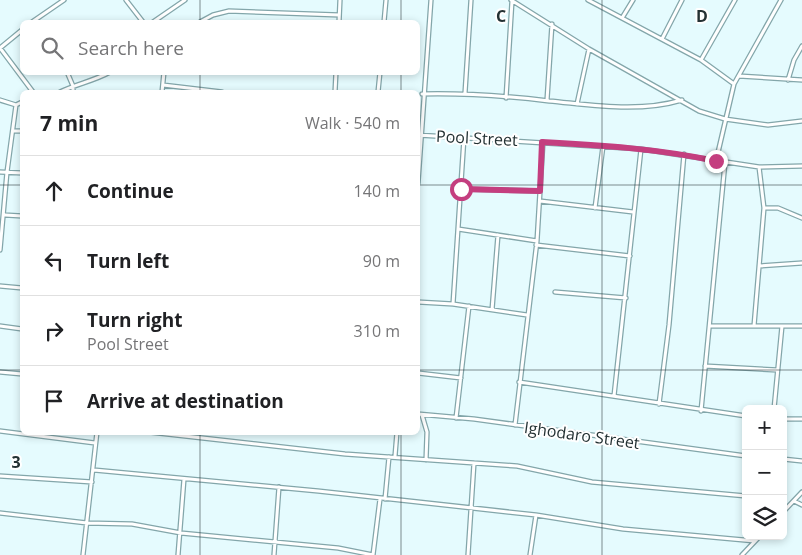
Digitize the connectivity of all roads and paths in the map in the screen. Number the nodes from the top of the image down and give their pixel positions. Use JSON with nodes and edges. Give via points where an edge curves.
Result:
{"nodes":[{"id":1,"x":64,"y":0,"type":"edge"},
{"id":2,"x":126,"y":0,"type":"edge"},
{"id":3,"x":185,"y":0,"type":"edge"},
{"id":4,"x":340,"y":0,"type":"edge"},
{"id":5,"x":386,"y":0,"type":"edge"},
{"id":6,"x":430,"y":0,"type":"edge"},
{"id":7,"x":471,"y":0,"type":"edge"},
{"id":8,"x":512,"y":0,"type":"edge"},
{"id":9,"x":588,"y":0,"type":"edge"},
{"id":10,"x":632,"y":0,"type":"edge"},
{"id":11,"x":682,"y":0,"type":"edge"},
{"id":12,"x":735,"y":0,"type":"edge"},
{"id":13,"x":781,"y":0,"type":"edge"},
{"id":14,"x":339,"y":15,"type":"junction"},
{"id":15,"x":622,"y":18,"type":"junction"},
{"id":16,"x":35,"y":20,"type":"edge"},
{"id":17,"x":141,"y":20,"type":"edge"},
{"id":18,"x":156,"y":20,"type":"edge"},
{"id":19,"x":204,"y":20,"type":"edge"},
{"id":20,"x":339,"y":20,"type":"edge"},
{"id":21,"x":384,"y":20,"type":"edge"},
{"id":22,"x":552,"y":24,"type":"junction"},
{"id":23,"x":20,"y":32,"type":"edge"},
{"id":24,"x":662,"y":39,"type":"junction"},
{"id":25,"x":802,"y":46,"type":"edge"},
{"id":26,"x":0,"y":48,"type":"edge"},
{"id":27,"x":589,"y":49,"type":"junction"},
{"id":28,"x":701,"y":60,"type":"junction"},
{"id":29,"x":20,"y":75,"type":"edge"},
{"id":30,"x":20,"y":75,"type":"edge"},
{"id":31,"x":68,"y":75,"type":"edge"},
{"id":32,"x":105,"y":75,"type":"edge"},
{"id":33,"x":164,"y":75,"type":"edge"},
{"id":34,"x":336,"y":75,"type":"edge"},
{"id":35,"x":380,"y":75,"type":"edge"},
{"id":36,"x":739,"y":76,"type":"junction"},
{"id":37,"x":788,"y":80,"type":"junction"},
{"id":38,"x":802,"y":80,"type":"edge"},
{"id":39,"x":734,"y":84,"type":"junction"},
{"id":40,"x":73,"y":86,"type":"junction"},
{"id":41,"x":163,"y":86,"type":"junction"},
{"id":42,"x":32,"y":90,"type":"edge"},
{"id":43,"x":64,"y":90,"type":"edge"},
{"id":44,"x":73,"y":90,"type":"edge"},
{"id":45,"x":162,"y":90,"type":"edge"},
{"id":46,"x":202,"y":90,"type":"edge"},
{"id":47,"x":335,"y":90,"type":"edge"},
{"id":48,"x":378,"y":90,"type":"edge"},
{"id":49,"x":465,"y":93,"type":"junction"},
{"id":50,"x":422,"y":94,"type":"junction"},
{"id":51,"x":506,"y":98,"type":"junction"},
{"id":52,"x":0,"y":100,"type":"edge"},
{"id":53,"x":547,"y":100,"type":"junction"},
{"id":54,"x":682,"y":100,"type":"junction"},
{"id":55,"x":20,"y":103,"type":"edge"},
{"id":56,"x":577,"y":104,"type":"junction"},
{"id":57,"x":16,"y":105,"type":"junction"},
{"id":58,"x":725,"y":119,"type":"junction"},
{"id":59,"x":420,"y":121,"type":"edge"},
{"id":60,"x":802,"y":121,"type":"edge"},
{"id":61,"x":14,"y":131,"type":"junction"},
{"id":62,"x":20,"y":132,"type":"edge"},
{"id":63,"x":420,"y":135,"type":"edge"},
{"id":64,"x":464,"y":138,"type":"junction"},
{"id":65,"x":542,"y":142,"type":"junction"},
{"id":66,"x":603,"y":146,"type":"junction"},
{"id":67,"x":641,"y":149,"type":"junction"},
{"id":68,"x":684,"y":154,"type":"junction"},
{"id":69,"x":716,"y":161,"type":"junction"},
{"id":70,"x":725,"y":162,"type":"junction"},
{"id":71,"x":802,"y":166,"type":"edge"},
{"id":72,"x":760,"y":167,"type":"junction"},
{"id":73,"x":0,"y":172,"type":"edge"},
{"id":74,"x":7,"y":172,"type":"junction"},
{"id":75,"x":20,"y":173,"type":"edge"},
{"id":76,"x":461,"y":189,"type":"junction"},
{"id":77,"x":540,"y":191,"type":"junction"},
{"id":78,"x":540,"y":202,"type":"junction"},
{"id":79,"x":595,"y":208,"type":"junction"},
{"id":80,"x":764,"y":208,"type":"junction"},
{"id":81,"x":633,"y":212,"type":"junction"},
{"id":82,"x":5,"y":215,"type":"junction"},
{"id":83,"x":20,"y":216,"type":"edge"},
{"id":84,"x":802,"y":218,"type":"edge"},
{"id":85,"x":458,"y":229,"type":"junction"},
{"id":86,"x":498,"y":235,"type":"junction"},
{"id":87,"x":536,"y":243,"type":"junction"},
{"id":88,"x":0,"y":250,"type":"edge"},
{"id":89,"x":630,"y":256,"type":"junction"},
{"id":90,"x":802,"y":263,"type":"edge"},
{"id":91,"x":758,"y":266,"type":"junction"},
{"id":92,"x":0,"y":286,"type":"edge"},
{"id":93,"x":20,"y":288,"type":"edge"},
{"id":94,"x":555,"y":292,"type":"dead end"},
{"id":95,"x":626,"y":298,"type":"junction"},
{"id":96,"x":420,"y":302,"type":"edge"},
{"id":97,"x":453,"y":304,"type":"junction"},
{"id":98,"x":469,"y":306,"type":"junction"},
{"id":99,"x":492,"y":310,"type":"junction"},
{"id":100,"x":527,"y":315,"type":"junction"},
{"id":101,"x":0,"y":326,"type":"edge"},
{"id":102,"x":710,"y":326,"type":"junction"},
{"id":103,"x":754,"y":326,"type":"junction"},
{"id":104,"x":782,"y":326,"type":"junction"},
{"id":105,"x":802,"y":326,"type":"edge"},
{"id":106,"x":20,"y":329,"type":"edge"},
{"id":107,"x":705,"y":366,"type":"junction"},
{"id":108,"x":777,"y":370,"type":"junction"},
{"id":109,"x":0,"y":372,"type":"edge"},
{"id":110,"x":420,"y":373,"type":"edge"},
{"id":111,"x":20,"y":374,"type":"edge"},
{"id":112,"x":461,"y":378,"type":"junction"},
{"id":113,"x":519,"y":382,"type":"junction"},
{"id":114,"x":614,"y":396,"type":"junction"},
{"id":115,"x":659,"y":404,"type":"junction"},
{"id":116,"x":774,"y":405,"type":"edge"},
{"id":117,"x":701,"y":411,"type":"junction"},
{"id":118,"x":422,"y":415,"type":"joint"},
{"id":119,"x":742,"y":416,"type":"edge"},
{"id":120,"x":456,"y":418,"type":"junction"},
{"id":121,"x":787,"y":419,"type":"edge"},
{"id":122,"x":802,"y":419,"type":"edge"},
{"id":123,"x":515,"y":425,"type":"junction"},
{"id":124,"x":0,"y":431,"type":"edge"},
{"id":125,"x":20,"y":434,"type":"edge"},
{"id":126,"x":32,"y":435,"type":"edge"},
{"id":127,"x":97,"y":435,"type":"edge"},
{"id":128,"x":179,"y":435,"type":"edge"},
{"id":129,"x":397,"y":435,"type":"edge"},
{"id":130,"x":96,"y":443,"type":"junction"},
{"id":131,"x":742,"y":455,"type":"edge"},
{"id":132,"x":389,"y":456,"type":"junction"},
{"id":133,"x":395,"y":456,"type":"junction"},
{"id":134,"x":426,"y":460,"type":"junction"},
{"id":135,"x":787,"y":460,"type":"edge"},
{"id":136,"x":802,"y":461,"type":"edge"},
{"id":137,"x":474,"y":463,"type":"junction"},
{"id":138,"x":94,"y":470,"type":"junction"},
{"id":139,"x":0,"y":476,"type":"edge"},
{"id":140,"x":184,"y":479,"type":"junction"},
{"id":141,"x":92,"y":482,"type":"junction"},
{"id":142,"x":279,"y":487,"type":"junction"},
{"id":143,"x":802,"y":492,"type":"edge"},
{"id":144,"x":742,"y":496,"type":"edge"},
{"id":145,"x":383,"y":499,"type":"junction"},
{"id":146,"x":794,"y":501,"type":"junction"},
{"id":147,"x":802,"y":505,"type":"edge"},
{"id":148,"x":470,"y":508,"type":"junction"},
{"id":149,"x":787,"y":508,"type":"edge"},
{"id":150,"x":0,"y":513,"type":"edge"},
{"id":151,"x":536,"y":515,"type":"junction"},
{"id":152,"x":87,"y":523,"type":"junction"},
{"id":153,"x":181,"y":533,"type":"junction"},
{"id":154,"x":755,"y":541,"type":"joint"},
{"id":155,"x":275,"y":544,"type":"junction"},
{"id":156,"x":83,"y":555,"type":"edge"},
{"id":157,"x":178,"y":555,"type":"edge"},
{"id":158,"x":274,"y":555,"type":"edge"},
{"id":159,"x":373,"y":555,"type":"edge"},
{"id":160,"x":468,"y":555,"type":"edge"},
{"id":161,"x":530,"y":555,"type":"edge"},
{"id":162,"x":742,"y":555,"type":"edge"}],
"edges":[{"from":1,"to":16,"type":"street"},
{"from":2,"to":17,"type":"street"},
{"from":3,"to":18,"type":"street"},
{"from":4,"to":14,"type":"street"},
{"from":5,"to":21,"type":"street"},
{"from":6,"to":50,"type":"street"},
{"from":7,"to":49,"type":"street"},
{"from":8,"to":22,"type":"street"},
{"from":8,"to":51,"type":"street"},
{"from":9,"to":15,"type":"street"},
{"from":10,"to":15,"type":"street"},
{"from":11,"to":24,"type":"street"},
{"from":12,"to":28,"type":"street"},
{"from":13,"to":36,"type":"street"},
{"from":14,"to":19,"type":"street","via":[[229,11]]},
{"from":14,"to":20,"type":"street"},
{"from":15,"to":24,"type":"street"},
{"from":22,"to":27,"type":"street"},
{"from":22,"to":53,"type":"street"},
{"from":23,"to":26,"type":"street"},
{"from":24,"to":28,"type":"street"},
{"from":25,"to":37,"type":"street"},
{"from":26,"to":30,"type":"street"},
{"from":27,"to":54,"type":"street"},
{"from":27,"to":56,"type":"street"},
{"from":28,"to":39,"type":"street"},
{"from":29,"to":42,"type":"street"},
{"from":31,"to":40,"type":"street"},
{"from":32,"to":40,"type":"street","via":[[93,82]]},
{"from":33,"to":41,"type":"street"},
{"from":34,"to":47,"type":"street"},
{"from":35,"to":48,"type":"street"},
{"from":36,"to":37,"type":"street"},
{"from":36,"to":39,"type":"street"},
{"from":37,"to":38,"type":"street"},
{"from":39,"to":58,"type":"street"},
{"from":40,"to":43,"type":"street"},
{"from":40,"to":44,"type":"street"},
{"from":41,"to":45,"type":"street"},
{"from":41,"to":46,"type":"street"},
{"from":49,"to":50,"type":"street"},
{"from":49,"to":51,"type":"street"},
{"from":50,"to":59,"type":"street"},
{"from":51,"to":53,"type":"street"},
{"from":52,"to":57,"type":"street"},
{"from":53,"to":56,"type":"street"},
{"from":54,"to":56,"type":"street","via":[[633,107]]},
{"from":54,"to":58,"type":"street"},
{"from":55,"to":57,"type":"street"},
{"from":57,"to":61,"type":"street"},
{"from":58,"to":60,"type":"street","via":[[768,126]]},
{"from":58,"to":69,"type":"street"},
{"from":61,"to":62,"type":"street"},
{"from":61,"to":74,"type":"street"},
{"from":63,"to":64,"type":"street","name":"Pool Street"},
{"from":64,"to":65,"type":"street","name":"Pool Street"},
{"from":64,"to":76,"type":"street"},
{"from":65,"to":66,"type":"street","name":"Pool Street"},
{"from":65,"to":77,"type":"street"},
{"from":66,"to":67,"type":"street","name":"Pool Street"},
{"from":66,"to":79,"type":"street"},
{"from":67,"to":68,"type":"street","name":"Pool Street"},
{"from":67,"to":81,"type":"street"},
{"from":68,"to":69,"type":"street","name":"Pool Street"},
{"from":68,"to":115,"type":"street"},
{"from":69,"to":70,"type":"street","name":"Pool Street"},
{"from":70,"to":72,"type":"street","name":"Pool Street"},
{"from":70,"to":102,"type":"street"},
{"from":71,"to":72,"type":"street","name":"Pool Street"},
{"from":72,"to":80,"type":"street"},
{"from":73,"to":74,"type":"street"},
{"from":74,"to":75,"type":"street"},
{"from":74,"to":82,"type":"street"},
{"from":76,"to":77,"type":"street"},
{"from":76,"to":85,"type":"street"},
{"from":77,"to":78,"type":"street"},
{"from":78,"to":79,"type":"street"},
{"from":78,"to":87,"type":"street"},
{"from":79,"to":81,"type":"street"},
{"from":80,"to":84,"type":"street","via":[[778,208]]},
{"from":80,"to":91,"type":"street"},
{"from":81,"to":89,"type":"street"},
{"from":82,"to":83,"type":"street"},
{"from":82,"to":88,"type":"street"},
{"from":85,"to":86,"type":"street"},
{"from":85,"to":97,"type":"street"},
{"from":86,"to":87,"type":"street"},
{"from":86,"to":99,"type":"street"},
{"from":87,"to":89,"type":"street"},
{"from":87,"to":100,"type":"street"},
{"from":89,"to":95,"type":"street"},
{"from":90,"to":91,"type":"street"},
{"from":91,"to":103,"type":"street"},
{"from":92,"to":93,"type":"street"},
{"from":94,"to":95,"type":"street"},
{"from":95,"to":114,"type":"street"},
{"from":96,"to":97,"type":"street"},
{"from":97,"to":98,"type":"street"},
{"from":98,"to":99,"type":"street"},
{"from":98,"to":112,"type":"street"},
{"from":99,"to":100,"type":"street"},
{"from":100,"to":113,"type":"street"},
{"from":101,"to":106,"type":"street"},
{"from":102,"to":103,"type":"street"},
{"from":102,"to":107,"type":"street"},
{"from":103,"to":104,"type":"street"},
{"from":104,"to":105,"type":"street"},
{"from":104,"to":108,"type":"street"},
{"from":107,"to":108,"type":"street"},
{"from":107,"to":117,"type":"street"},
{"from":108,"to":116,"type":"street"},
{"from":109,"to":111,"type":"street"},
{"from":110,"to":112,"type":"street"},
{"from":112,"to":120,"type":"street"},
{"from":113,"to":114,"type":"street"},
{"from":113,"to":123,"type":"street"},
{"from":114,"to":115,"type":"street"},
{"from":115,"to":117,"type":"street"},
{"from":117,"to":119,"type":"street"},
{"from":118,"to":120,"type":"street","name":"Ighodaro Street"},
{"from":118,"to":134,"type":"street","via":[[427,432]]},
{"from":120,"to":123,"type":"street","name":"Ighodaro Street"},
{"from":121,"to":122,"type":"street"},
{"from":123,"to":131,"type":"street","name":"Ighodaro Street"},
{"from":124,"to":125,"type":"street"},
{"from":126,"to":130,"type":"street"},
{"from":127,"to":130,"type":"street"},
{"from":128,"to":132,"type":"street"},
{"from":129,"to":133,"type":"street"},
{"from":130,"to":138,"type":"street"},
{"from":132,"to":133,"type":"street"},
{"from":132,"to":145,"type":"street"},
{"from":133,"to":134,"type":"street"},
{"from":134,"to":137,"type":"street"},
{"from":135,"to":136,"type":"street"},
{"from":137,"to":144,"type":"street","via":[[541,470],[610,484]]},
{"from":137,"to":148,"type":"street"},
{"from":138,"to":140,"type":"street"},
{"from":138,"to":141,"type":"street"},
{"from":139,"to":141,"type":"street"},
{"from":140,"to":142,"type":"street"},
{"from":140,"to":153,"type":"street"},
{"from":141,"to":152,"type":"street"},
{"from":142,"to":145,"type":"street"},
{"from":142,"to":155,"type":"street"},
{"from":143,"to":146,"type":"street"},
{"from":145,"to":148,"type":"street"},
{"from":145,"to":159,"type":"street"},
{"from":146,"to":147,"type":"street"},
{"from":146,"to":149,"type":"street"},
{"from":148,"to":151,"type":"street"},
{"from":148,"to":160,"type":"street"},
{"from":150,"to":152,"type":"street"},
{"from":151,"to":154,"type":"street","via":[[623,529]]},
{"from":151,"to":161,"type":"street"},
{"from":152,"to":153,"type":"street","via":[[132,524]]},
{"from":152,"to":156,"type":"street"},
{"from":153,"to":155,"type":"street"},
{"from":153,"to":157,"type":"street"},
{"from":154,"to":162,"type":"street"},
{"from":155,"to":158,"type":"street"},
{"from":155,"to":159,"type":"street","via":[[338,548]]}]}
